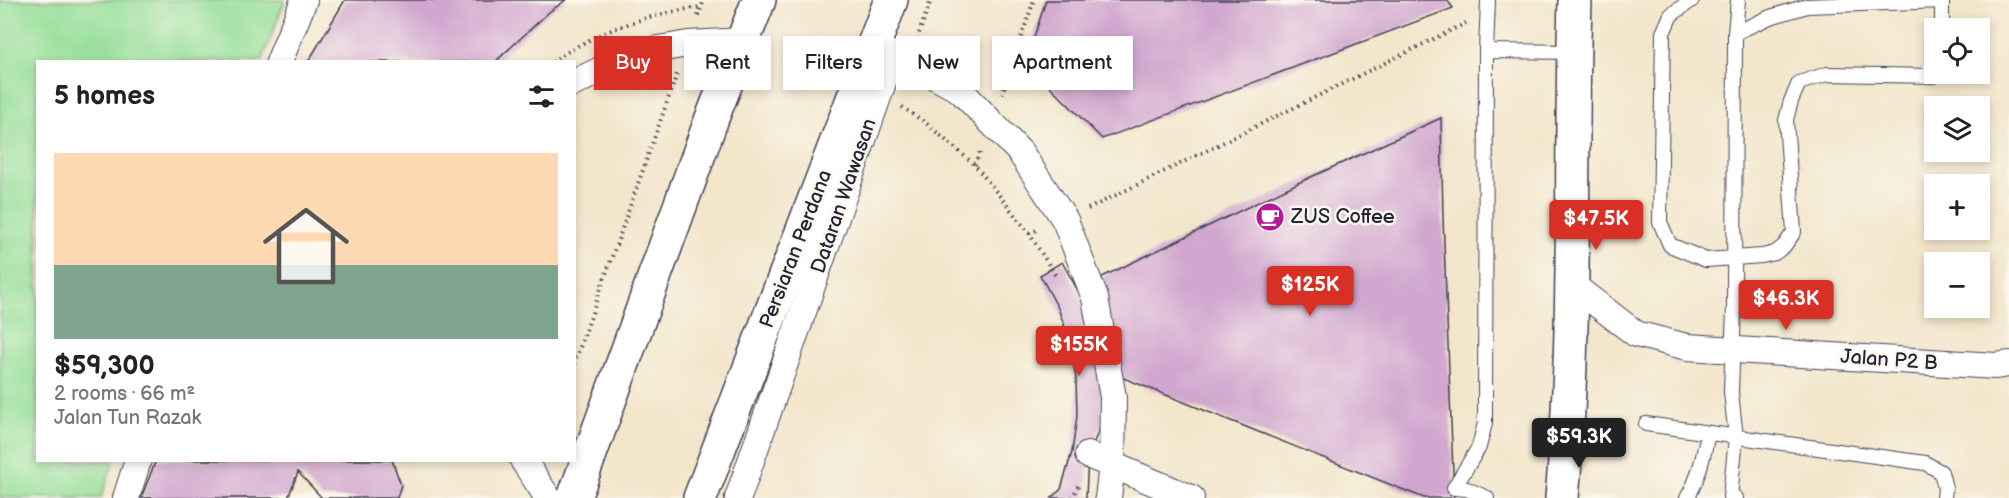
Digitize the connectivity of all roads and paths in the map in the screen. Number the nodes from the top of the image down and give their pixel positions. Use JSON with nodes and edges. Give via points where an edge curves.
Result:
{"nodes":[{"id":1,"x":304,"y":0,"type":"edge"},
{"id":2,"x":704,"y":0,"type":"edge"},
{"id":3,"x":759,"y":0,"type":"edge"},
{"id":4,"x":891,"y":0,"type":"edge"},
{"id":5,"x":1034,"y":0,"type":"edge"},
{"id":6,"x":1692,"y":0,"type":"edge"},
{"id":7,"x":1738,"y":0,"type":"edge"},
{"id":8,"x":1942,"y":1,"type":"edge"},
{"id":9,"x":1576,"y":2,"type":"edge"},
{"id":10,"x":1487,"y":6,"type":"edge"},
{"id":11,"x":1942,"y":18,"type":"edge"},
{"id":12,"x":1735,"y":33,"type":"junction"},
{"id":13,"x":691,"y":36,"type":"edge"},
{"id":14,"x":746,"y":36,"type":"edge"},
{"id":15,"x":684,"y":45,"type":"edge"},
{"id":16,"x":1486,"y":51,"type":"junction"},
{"id":17,"x":1574,"y":52,"type":"junction"},
{"id":18,"x":684,"y":55,"type":"edge"},
{"id":19,"x":280,"y":60,"type":"edge"},
{"id":20,"x":1924,"y":76,"type":"edge"},
{"id":21,"x":576,"y":82,"type":"edge"},
{"id":22,"x":724,"y":90,"type":"edge"},
{"id":23,"x":894,"y":101,"type":"dead end"},
{"id":24,"x":991,"y":122,"type":"junction"},
{"id":25,"x":975,"y":165,"type":"junction"},
{"id":26,"x":1065,"y":220,"type":"junction"},
{"id":27,"x":1029,"y":233,"type":"junction"},
{"id":28,"x":1734,"y":256,"type":"junction"},
{"id":29,"x":1051,"y":268,"type":"dead end"},
{"id":30,"x":1571,"y":284,"type":"junction"},
{"id":31,"x":1731,"y":350,"type":"junction"},
{"id":32,"x":576,"y":358,"type":"edge"},
{"id":33,"x":2009,"y":364,"type":"edge"},
{"id":34,"x":1569,"y":422,"type":"junction"},
{"id":35,"x":1646,"y":424,"type":"dead end"},
{"id":36,"x":1707,"y":434,"type":"junction"},
{"id":37,"x":1736,"y":438,"type":"junction"},
{"id":38,"x":1088,"y":454,"type":"dead end"},
{"id":39,"x":137,"y":462,"type":"edge"},
{"id":40,"x":524,"y":462,"type":"edge"},
{"id":41,"x":1112,"y":465,"type":"junction"},
{"id":42,"x":126,"y":498,"type":"edge"},
{"id":43,"x":548,"y":498,"type":"edge"},
{"id":44,"x":574,"y":498,"type":"edge"},
{"id":45,"x":700,"y":498,"type":"edge"},
{"id":46,"x":738,"y":498,"type":"edge"},
{"id":47,"x":1108,"y":498,"type":"edge"},
{"id":48,"x":1191,"y":498,"type":"edge"},
{"id":49,"x":1487,"y":498,"type":"edge"},
{"id":50,"x":1540,"y":498,"type":"edge"},
{"id":51,"x":1562,"y":498,"type":"edge"},
{"id":52,"x":1687,"y":498,"type":"edge"},
{"id":53,"x":1732,"y":498,"type":"edge"},
{"id":54,"x":1944,"y":498,"type":"edge"}],
"edges":[{"from":1,"to":19,"type":"street"},
{"from":2,"to":13,"type":"path"},
{"from":3,"to":14,"type":"main road"},
{"from":4,"to":45,"type":"main road","name":"Persiaran Perdana"},
{"from":5,"to":24,"type":"path"},
{"from":6,"to":28,"type":"lane","via":[[1671,15],[1663,33],[1660,222],[1670,245],[1693,256],[1706,260]]},
{"from":7,"to":12,"type":"lane"},
{"from":8,"to":11,"type":"lane"},
{"from":8,"to":12,"type":"lane","via":[[1807,6]]},
{"from":9,"to":17,"type":"main road"},
{"from":10,"to":16,"type":"lane"},
{"from":10,"to":26,"type":"path"},
{"from":12,"to":28,"type":"lane"},
{"from":15,"to":21,"type":"street","via":[[635,54]]},
{"from":16,"to":17,"type":"lane"},
{"from":16,"to":49,"type":"lane","via":[[1485,423],[1479,447],[1454,488]]},
{"from":17,"to":30,"type":"main road"},
{"from":18,"to":32,"type":"path"},
{"from":20,"to":28,"type":"lane","via":[[1827,74],[1799,83],[1786,120],[1794,232],[1775,252]]},
{"from":22,"to":44,"type":"main road"},
{"from":23,"to":25,"type":"path"},
{"from":24,"to":25,"type":"path"},
{"from":24,"to":26,"type":"street","name":"Dataran Wawasan","via":[[1020,152]]},
{"from":24,"to":46,"type":"street","name":"Dataran Wawasan","via":[[960,90],[893,54]]},
{"from":25,"to":27,"type":"path"},
{"from":26,"to":27,"type":"path"},
{"from":26,"to":41,"type":"street","name":"Dataran Wawasan","via":[[1095,298],[1113,398]]},
{"from":27,"to":29,"type":"path"},
{"from":28,"to":31,"type":"lane"},
{"from":30,"to":31,"type":"street","name":"Jalan P2 B","via":[[1636,333],[1687,347]]},
{"from":30,"to":34,"type":"main road"},
{"from":31,"to":33,"type":"street","name":"Jalan P2 B"},
{"from":31,"to":37,"type":"lane"},
{"from":34,"to":50,"type":"main road"},
{"from":34,"to":51,"type":"main road"},
{"from":35,"to":36,"type":"lane"},
{"from":36,"to":37,"type":"lane"},
{"from":36,"to":52,"type":"lane","via":[[1701,467]]},
{"from":37,"to":53,"type":"lane"},
{"from":37,"to":54,"type":"lane","via":[[1924,463],[1941,472]]},
{"from":38,"to":41,"type":"street"},
{"from":39,"to":42,"type":"street"},
{"from":40,"to":43,"type":"street"},
{"from":41,"to":47,"type":"street","name":"Dataran Wawasan"},
{"from":41,"to":48,"type":"street"}]}
